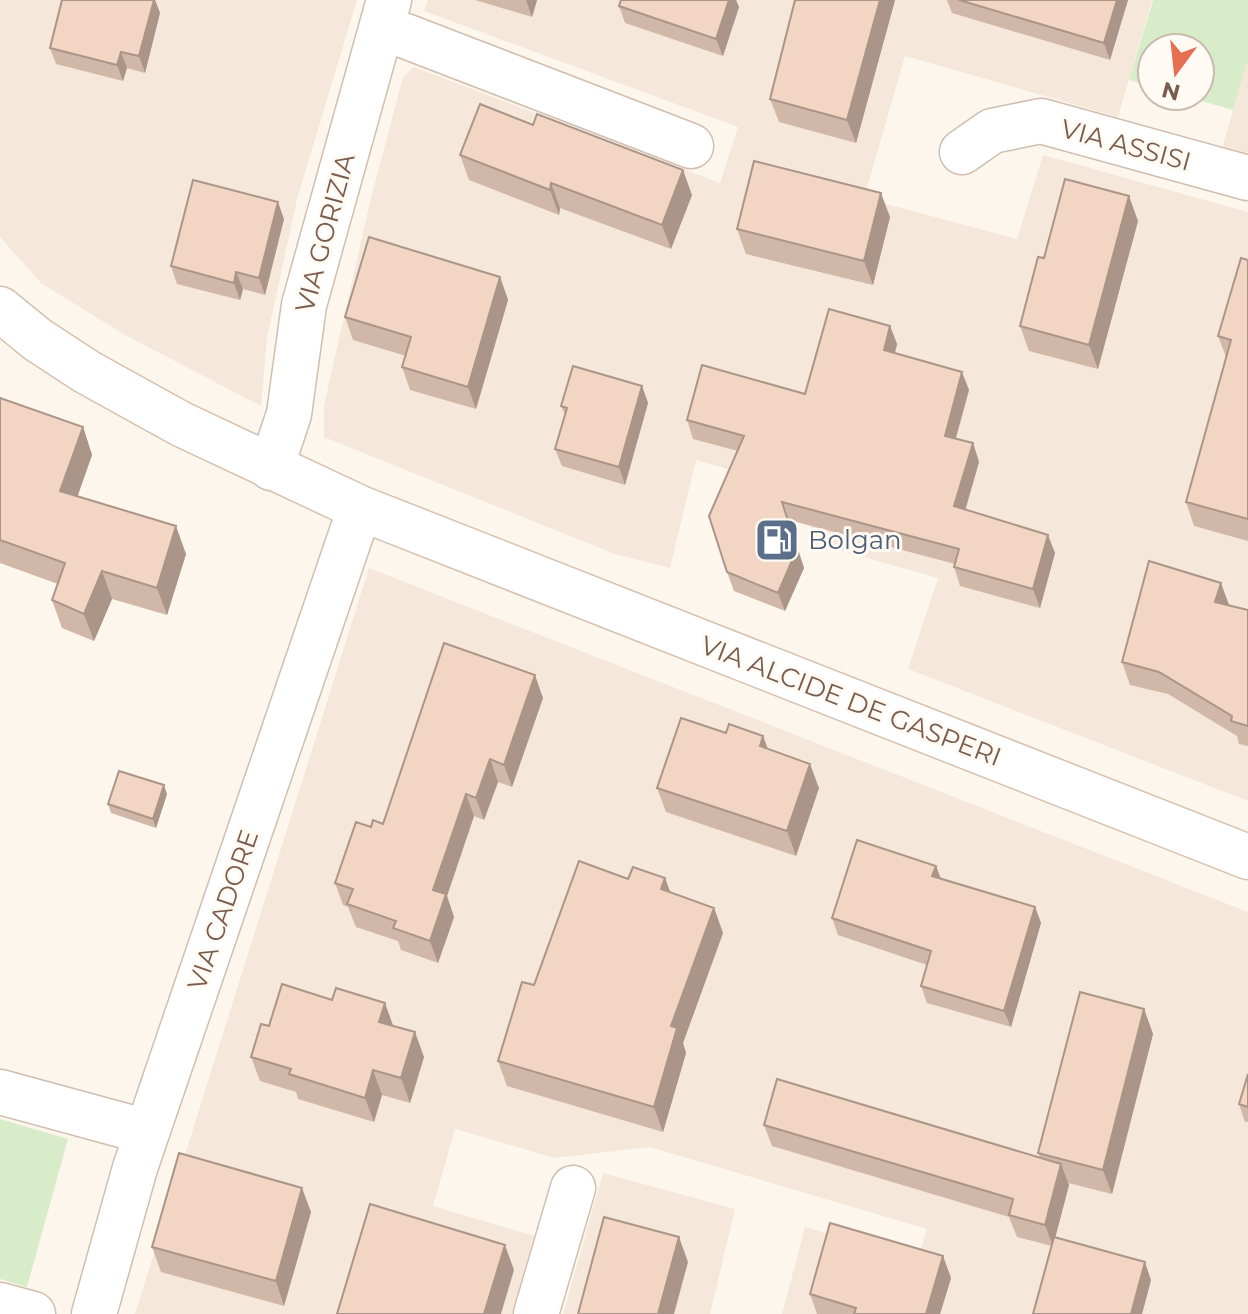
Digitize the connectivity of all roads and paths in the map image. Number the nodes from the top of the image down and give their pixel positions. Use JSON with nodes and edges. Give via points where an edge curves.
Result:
{"nodes":[{"id":1,"x":385,"y":14,"type":"edge"},
{"id":2,"x":691,"y":146,"type":"dead end"},
{"id":3,"x":962,"y":152,"type":"dead end"},
{"id":4,"x":1248,"y":178,"type":"edge"},
{"id":5,"x":0,"y":309,"type":"edge"},
{"id":6,"x":271,"y":468,"type":"junction"},
{"id":7,"x":360,"y":508,"type":"junction"},
{"id":8,"x":1248,"y":857,"type":"edge"},
{"id":9,"x":0,"y":1092,"type":"edge"},
{"id":10,"x":147,"y":1132,"type":"junction"},
{"id":11,"x":573,"y":1188,"type":"dead end"},
{"id":12,"x":0,"y":1305,"type":"edge"},
{"id":13,"x":33,"y":1314,"type":"edge"},
{"id":14,"x":94,"y":1314,"type":"edge"},
{"id":15,"x":536,"y":1314,"type":"edge"}],
"edges":[{"from":1,"to":2,"type":"street"},
{"from":1,"to":6,"type":"street","name":"VIA GORIZIA","via":[[304,305],[289,414]]},
{"from":3,"to":4,"type":"street","name":"VIA ASSISI","via":[[992,131],[1041,121]]},
{"from":5,"to":6,"type":"street","via":[[87,372]]},
{"from":6,"to":7,"type":"street"},
{"from":7,"to":8,"type":"street","name":"VIA ALCIDE DE GASPERI"},
{"from":7,"to":10,"type":"street","name":"VIA CADORE"},
{"from":9,"to":10,"type":"street"},
{"from":10,"to":14,"type":"street","name":"VIA CADORE"},
{"from":11,"to":15,"type":"street"},
{"from":12,"to":13,"type":"street"}]}
